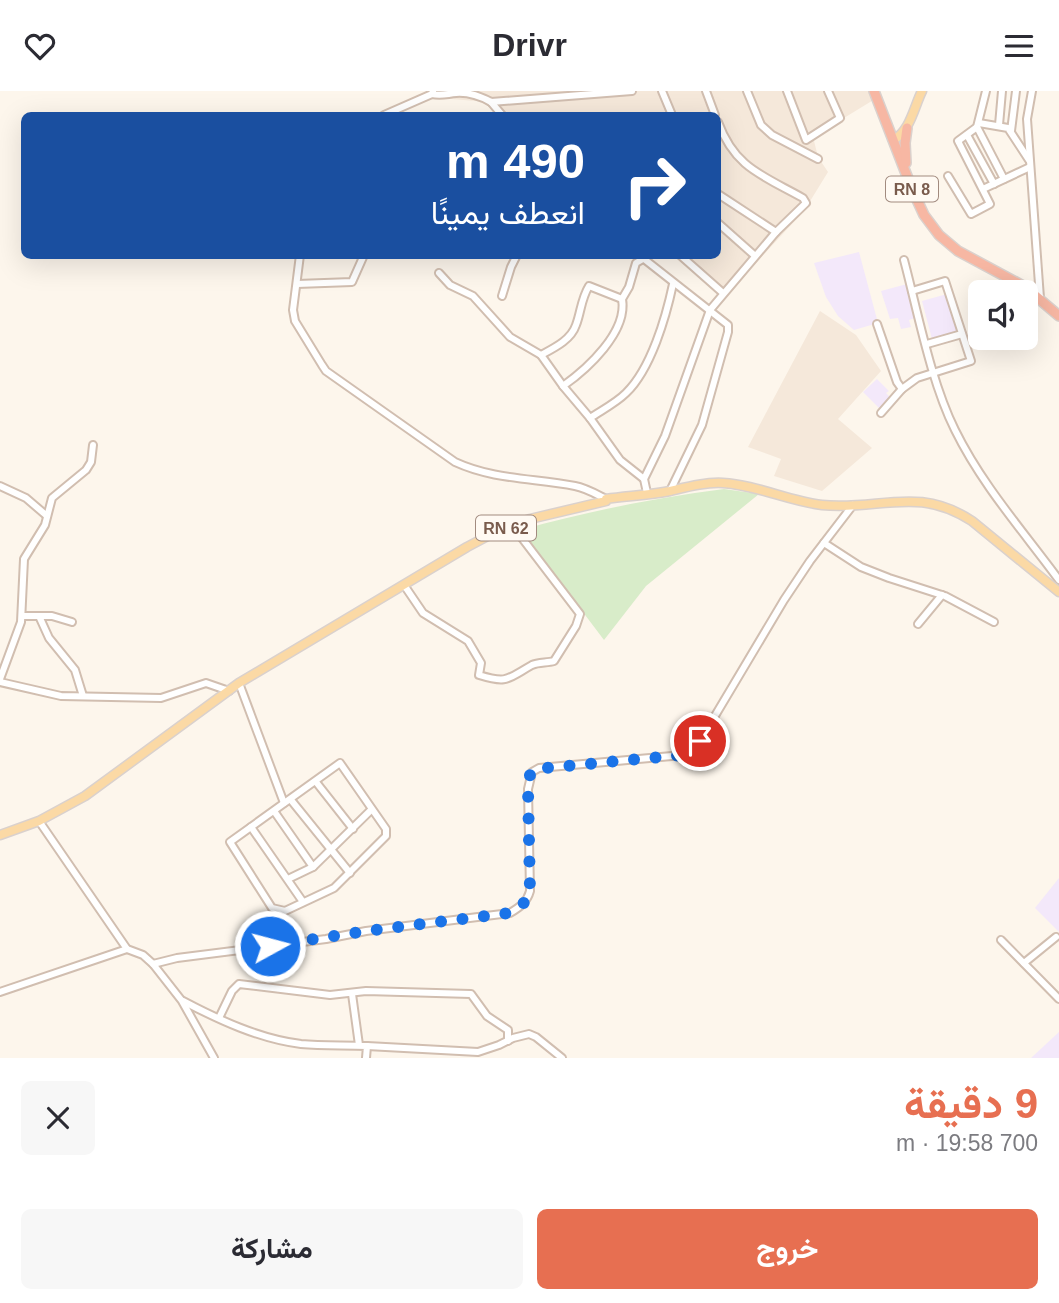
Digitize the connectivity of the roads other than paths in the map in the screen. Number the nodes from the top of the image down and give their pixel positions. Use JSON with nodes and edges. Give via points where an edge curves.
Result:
{"nodes":[{"id":1,"x":632,"y":91,"type":"edge"},
{"id":2,"x":662,"y":91,"type":"edge"},
{"id":3,"x":706,"y":91,"type":"edge"},
{"id":4,"x":747,"y":91,"type":"edge"},
{"id":5,"x":787,"y":91,"type":"edge"},
{"id":6,"x":828,"y":91,"type":"edge"},
{"id":7,"x":874,"y":91,"type":"edge"},
{"id":8,"x":922,"y":91,"type":"edge"},
{"id":9,"x":986,"y":91,"type":"edge"},
{"id":10,"x":1002,"y":91,"type":"edge"},
{"id":11,"x":1016,"y":91,"type":"edge"},
{"id":12,"x":1032,"y":91,"type":"edge"},
{"id":13,"x":432,"y":92,"type":"edge"},
{"id":14,"x":491,"y":102,"type":"junction"},
{"id":15,"x":914,"y":107,"type":"junction"},
{"id":16,"x":399,"y":112,"type":"edge"},
{"id":17,"x":499,"y":112,"type":"edge"},
{"id":18,"x":670,"y":112,"type":"edge"},
{"id":19,"x":714,"y":112,"type":"edge"},
{"id":20,"x":978,"y":125,"type":"junction"},
{"id":21,"x":999,"y":125,"type":"junction"},
{"id":22,"x":907,"y":128,"type":"junction"},
{"id":23,"x":721,"y":131,"type":"edge"},
{"id":24,"x":1011,"y":131,"type":"junction"},
{"id":25,"x":967,"y":135,"type":"junction"},
{"id":26,"x":892,"y":137,"type":"junction"},
{"id":27,"x":806,"y":140,"type":"junction"},
{"id":28,"x":796,"y":149,"type":"junction"},
{"id":29,"x":818,"y":159,"type":"dead end"},
{"id":30,"x":1029,"y":164,"type":"junction"},
{"id":31,"x":907,"y":175,"type":"junction"},
{"id":32,"x":948,"y":176,"type":"dead end"},
{"id":33,"x":1004,"y":179,"type":"junction"},
{"id":34,"x":994,"y":184,"type":"junction"},
{"id":35,"x":983,"y":189,"type":"junction"},
{"id":36,"x":721,"y":196,"type":"edge"},
{"id":37,"x":721,"y":226,"type":"edge"},
{"id":38,"x":776,"y":232,"type":"junction"},
{"id":39,"x":754,"y":255,"type":"junction"},
{"id":40,"x":300,"y":259,"type":"edge"},
{"id":41,"x":362,"y":259,"type":"edge"},
{"id":42,"x":515,"y":259,"type":"edge"},
{"id":43,"x":639,"y":259,"type":"edge"},
{"id":44,"x":643,"y":259,"type":"edge"},
{"id":45,"x":685,"y":259,"type":"edge"},
{"id":46,"x":904,"y":260,"type":"dead end"},
{"id":47,"x":439,"y":273,"type":"dead end"},
{"id":48,"x":297,"y":284,"type":"junction"},
{"id":49,"x":673,"y":284,"type":"junction"},
{"id":50,"x":912,"y":291,"type":"junction"},
{"id":51,"x":723,"y":293,"type":"junction"},
{"id":52,"x":502,"y":296,"type":"dead end"},
{"id":53,"x":1040,"y":298,"type":"junction"},
{"id":54,"x":622,"y":299,"type":"junction"},
{"id":55,"x":710,"y":310,"type":"junction"},
{"id":56,"x":1059,"y":316,"type":"edge"},
{"id":57,"x":877,"y":324,"type":"dead end"},
{"id":58,"x":962,"y":334,"type":"junction"},
{"id":59,"x":927,"y":344,"type":"junction"},
{"id":60,"x":541,"y":355,"type":"junction"},
{"id":61,"x":934,"y":371,"type":"junction"},
{"id":62,"x":563,"y":386,"type":"junction"},
{"id":63,"x":902,"y":389,"type":"junction"},
{"id":64,"x":881,"y":413,"type":"dead end"},
{"id":65,"x":590,"y":418,"type":"junction"},
{"id":66,"x":93,"y":445,"type":"dead end"},
{"id":67,"x":644,"y":479,"type":"junction"},
{"id":68,"x":0,"y":486,"type":"edge"},
{"id":69,"x":670,"y":491,"type":"junction"},
{"id":70,"x":647,"y":493,"type":"junction"},
{"id":71,"x":606,"y":499,"type":"junction"},
{"id":72,"x":853,"y":505,"type":"junction"},
{"id":73,"x":47,"y":516,"type":"junction"},
{"id":74,"x":512,"y":526,"type":"junction"},
{"id":75,"x":824,"y":543,"type":"junction"},
{"id":76,"x":1059,"y":580,"type":"edge"},
{"id":77,"x":404,"y":585,"type":"junction"},
{"id":78,"x":1059,"y":592,"type":"edge"},
{"id":79,"x":942,"y":595,"type":"junction"},
{"id":80,"x":22,"y":616,"type":"junction"},
{"id":81,"x":39,"y":616,"type":"junction"},
{"id":82,"x":993,"y":621,"type":"dead end"},
{"id":83,"x":72,"y":622,"type":"dead end"},
{"id":84,"x":918,"y":624,"type":"dead end"},
{"id":85,"x":0,"y":681,"type":"edge"},
{"id":86,"x":239,"y":683,"type":"junction"},
{"id":87,"x":229,"y":691,"type":"junction"},
{"id":88,"x":83,"y":696,"type":"junction"},
{"id":89,"x":316,"y":782,"type":"junction"},
{"id":90,"x":291,"y":800,"type":"junction"},
{"id":91,"x":284,"y":803,"type":"junction"},
{"id":92,"x":371,"y":810,"type":"junction"},
{"id":93,"x":274,"y":811,"type":"junction"},
{"id":94,"x":39,"y":821,"type":"junction"},
{"id":95,"x":251,"y":827,"type":"junction"},
{"id":96,"x":353,"y":829,"type":"junction"},
{"id":97,"x":0,"y":835,"type":"edge"},
{"id":98,"x":332,"y":849,"type":"junction"},
{"id":99,"x":313,"y":867,"type":"junction"},
{"id":100,"x":350,"y":873,"type":"junction"},
{"id":101,"x":288,"y":879,"type":"junction"},
{"id":102,"x":303,"y":902,"type":"junction"},
{"id":103,"x":1056,"y":937,"type":"dead end"},
{"id":104,"x":1001,"y":940,"type":"dead end"},
{"id":105,"x":127,"y":949,"type":"junction"},
{"id":106,"x":1024,"y":963,"type":"junction"},
{"id":107,"x":153,"y":964,"type":"junction"},
{"id":108,"x":0,"y":992,"type":"edge"},
{"id":109,"x":352,"y":994,"type":"junction"},
{"id":110,"x":1059,"y":999,"type":"edge"},
{"id":111,"x":181,"y":1000,"type":"junction"},
{"id":112,"x":219,"y":1019,"type":"junction"},
{"id":113,"x":508,"y":1041,"type":"junction"},
{"id":114,"x":363,"y":1045,"type":"junction"},
{"id":115,"x":438,"y":1051,"type":"junction"},
{"id":116,"x":480,"y":1055,"type":"edge"},
{"id":117,"x":214,"y":1058,"type":"edge"},
{"id":118,"x":366,"y":1058,"type":"edge"},
{"id":119,"x":443,"y":1058,"type":"edge"},
{"id":120,"x":562,"y":1058,"type":"edge"}],
"edges":[{"from":1,"to":14,"type":"street"},
{"from":2,"to":18,"type":"street"},
{"from":3,"to":19,"type":"street"},
{"from":4,"to":28,"type":"street","via":[[761,125]]},
{"from":5,"to":27,"type":"street"},
{"from":6,"to":27,"type":"street","via":[[839,118]]},
{"from":7,"to":26,"type":"highway","number":"RN 8"},
{"from":8,"to":15,"type":"main road"},
{"from":9,"to":20,"type":"street"},
{"from":10,"to":21,"type":"street"},
{"from":11,"to":24,"type":"street"},
{"from":12,"to":30,"type":"street","via":[[1027,120]]},
{"from":13,"to":14,"type":"street","via":[[478,95]]},
{"from":13,"to":16,"type":"street"},
{"from":14,"to":17,"type":"street"},
{"from":15,"to":22,"type":"main road"},
{"from":15,"to":26,"type":"main road"},
{"from":20,"to":21,"type":"street"},
{"from":20,"to":25,"type":"street"},
{"from":20,"to":33,"type":"street"},
{"from":21,"to":24,"type":"street"},
{"from":22,"to":26,"type":"main road","via":[[899,137]]},
{"from":22,"to":31,"type":"highway"},
{"from":23,"to":38,"type":"street","via":[[744,165],[806,203]]},
{"from":24,"to":30,"type":"street"},
{"from":25,"to":34,"type":"street"},
{"from":25,"to":35,"type":"street","via":[[958,143]]},
{"from":26,"to":31,"type":"highway","number":"RN 8"},
{"from":27,"to":28,"type":"street"},
{"from":28,"to":29,"type":"street"},
{"from":30,"to":33,"type":"street"},
{"from":30,"to":53,"type":"street"},
{"from":31,"to":53,"type":"highway","number":"RN 8","via":[[924,215],[939,235],[958,251]]},
{"from":32,"to":35,"type":"street","via":[[971,214],[990,204]]},
{"from":33,"to":34,"type":"street"},
{"from":34,"to":35,"type":"street"},
{"from":36,"to":38,"type":"street"},
{"from":37,"to":39,"type":"street"},
{"from":38,"to":39,"type":"street"},
{"from":39,"to":51,"type":"street"},
{"from":40,"to":48,"type":"street"},
{"from":41,"to":48,"type":"street","via":[[352,282]]},
{"from":42,"to":52,"type":"street"},
{"from":43,"to":54,"type":"street"},
{"from":44,"to":49,"type":"street"},
{"from":45,"to":51,"type":"street"},
{"from":46,"to":50,"type":"street"},
{"from":47,"to":60,"type":"street","via":[[450,285],[472,296],[510,337]]},
{"from":48,"to":71,"type":"street","via":[[295,321],[326,371],[426,442],[477,472],[578,486]]},
{"from":49,"to":55,"type":"street"},
{"from":49,"to":65,"type":"street","via":[[663,321],[635,384]]},
{"from":50,"to":58,"type":"street","via":[[945,281]]},
{"from":50,"to":59,"type":"street"},
{"from":51,"to":55,"type":"street"},
{"from":53,"to":56,"type":"highway","number":"RN 8"},
{"from":54,"to":60,"type":"street","via":[[589,286],[572,333]]},
{"from":54,"to":62,"type":"street","via":[[604,349]]},
{"from":55,"to":67,"type":"street","via":[[665,436]]},
{"from":55,"to":69,"type":"street","via":[[728,325],[728,332],[702,425]]},
{"from":57,"to":63,"type":"street"},
{"from":58,"to":59,"type":"street"},
{"from":58,"to":61,"type":"street","via":[[971,361]]},
{"from":59,"to":61,"type":"street"},
{"from":60,"to":62,"type":"street"},
{"from":61,"to":63,"type":"street"},
{"from":61,"to":76,"type":"street","via":[[954,428],[979,474]]},
{"from":62,"to":65,"type":"street"},
{"from":63,"to":64,"type":"street"},
{"from":65,"to":67,"type":"street","via":[[620,460]]},
{"from":66,"to":73,"type":"street","via":[[86,470],[52,498]]},
{"from":67,"to":70,"type":"street"},
{"from":68,"to":73,"type":"street","via":[[26,498]]},
{"from":69,"to":70,"type":"main road","number":"RN 62"},
{"from":69,"to":72,"type":"main road","number":"RN 62","via":[[722,483],[821,505]]},
{"from":70,"to":71,"type":"main road","number":"RN 62"},
{"from":71,"to":74,"type":"main road","number":"RN 62"},
{"from":72,"to":75,"type":"street"},
{"from":72,"to":78,"type":"main road","number":"RN 62","via":[[903,500],[957,511]]},
{"from":73,"to":80,"type":"street","via":[[24,559]]},
{"from":74,"to":77,"type":"main road","number":"RN 62"},
{"from":74,"to":77,"type":"street","via":[[580,614],[554,661],[535,663],[509,680],[479,675],[481,663],[468,641],[423,613]]},
{"from":75,"to":79,"type":"street","via":[[860,567]]},
{"from":75,"to":107,"type":"street","via":[[690,751],[532,772],[528,789],[530,891],[518,908],[510,913]]},
{"from":77,"to":86,"type":"main road","number":"RN 62"},
{"from":79,"to":82,"type":"street"},
{"from":79,"to":84,"type":"street"},
{"from":80,"to":81,"type":"street"},
{"from":80,"to":85,"type":"street"},
{"from":81,"to":83,"type":"street"},
{"from":81,"to":88,"type":"street","via":[[49,638],[75,670]]},
{"from":85,"to":88,"type":"street","via":[[61,696]]},
{"from":86,"to":87,"type":"main road","number":"RN 62"},
{"from":86,"to":91,"type":"street"},
{"from":87,"to":88,"type":"street","via":[[206,683],[161,698]]},
{"from":87,"to":94,"type":"main road","number":"RN 62","via":[[85,796]]},
{"from":89,"to":90,"type":"street"},
{"from":89,"to":92,"type":"street","via":[[340,763]]},
{"from":89,"to":96,"type":"street"},
{"from":90,"to":91,"type":"street"},
{"from":90,"to":98,"type":"street"},
{"from":91,"to":93,"type":"street"},
{"from":92,"to":96,"type":"street"},
{"from":92,"to":100,"type":"street","via":[[387,833]]},
{"from":93,"to":95,"type":"street"},
{"from":93,"to":99,"type":"street"},
{"from":94,"to":97,"type":"main road","number":"RN 62"},
{"from":94,"to":105,"type":"street"},
{"from":95,"to":101,"type":"street"},
{"from":95,"to":102,"type":"street","via":[[230,842],[272,908],[285,911]]},
{"from":96,"to":98,"type":"street"},
{"from":98,"to":99,"type":"street"},
{"from":98,"to":100,"type":"street"},
{"from":99,"to":101,"type":"street"},
{"from":100,"to":102,"type":"street","via":[[320,897]]},
{"from":101,"to":102,"type":"street"},
{"from":103,"to":106,"type":"street"},
{"from":104,"to":106,"type":"street"},
{"from":105,"to":107,"type":"street"},
{"from":105,"to":108,"type":"street"},
{"from":106,"to":110,"type":"street"},
{"from":107,"to":111,"type":"street"},
{"from":109,"to":112,"type":"street","via":[[239,984]]},
{"from":109,"to":113,"type":"street","via":[[471,994],[487,1016],[508,1030]]},
{"from":109,"to":114,"type":"street"},
{"from":111,"to":112,"type":"street"},
{"from":111,"to":117,"type":"street"},
{"from":112,"to":114,"type":"street","via":[[300,1044]]},
{"from":113,"to":116,"type":"street"},
{"from":113,"to":120,"type":"street","via":[[533,1035]]},
{"from":114,"to":115,"type":"street"},
{"from":114,"to":118,"type":"street"},
{"from":115,"to":116,"type":"street"},
{"from":115,"to":119,"type":"street"}]}
